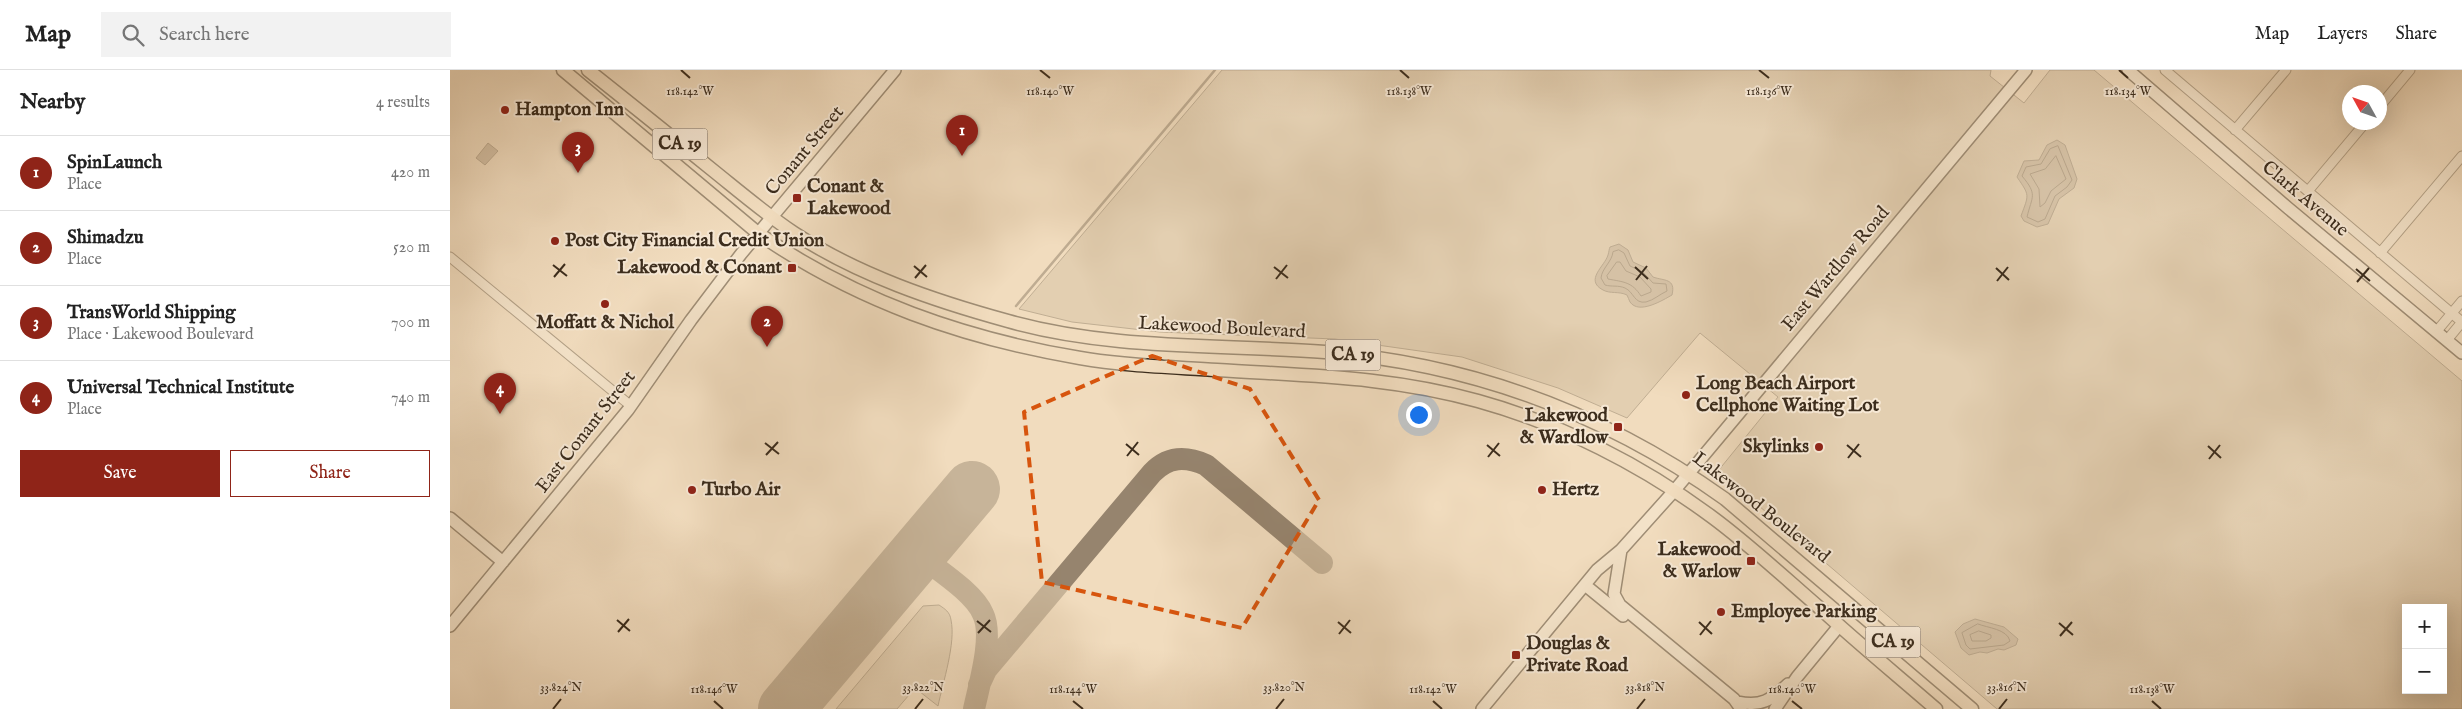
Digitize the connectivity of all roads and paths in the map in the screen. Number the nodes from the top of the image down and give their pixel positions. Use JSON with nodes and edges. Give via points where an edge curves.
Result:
{"nodes":[{"id":1,"x":563,"y":70,"type":"edge"},
{"id":2,"x":588,"y":70,"type":"edge"},
{"id":3,"x":895,"y":70,"type":"edge"},
{"id":4,"x":2026,"y":70,"type":"edge"},
{"id":5,"x":2128,"y":70,"type":"edge"},
{"id":6,"x":2165,"y":70,"type":"edge"},
{"id":7,"x":2286,"y":70,"type":"edge"},
{"id":8,"x":2410,"y":70,"type":"edge"},
{"id":9,"x":2387,"y":98,"type":"edge"},
{"id":10,"x":2235,"y":130,"type":"junction"},
{"id":11,"x":2359,"y":130,"type":"edge"},
{"id":12,"x":2462,"y":156,"type":"edge"},
{"id":13,"x":2308,"y":192,"type":"junction"},
{"id":14,"x":772,"y":217,"type":"junction"},
{"id":15,"x":758,"y":234,"type":"junction"},
{"id":16,"x":2380,"y":253,"type":"junction"},
{"id":17,"x":741,"y":254,"type":"joint"},
{"id":18,"x":450,"y":257,"type":"edge"},
{"id":19,"x":2462,"y":301,"type":"edge"},
{"id":20,"x":2452,"y":313,"type":"junction"},
{"id":21,"x":996,"y":318,"type":"junction"},
{"id":22,"x":2462,"y":322,"type":"edge"},
{"id":23,"x":2436,"y":332,"type":"junction"},
{"id":24,"x":989,"y":340,"type":"junction"},
{"id":25,"x":2447,"y":340,"type":"junction"},
{"id":26,"x":2462,"y":353,"type":"edge"},
{"id":27,"x":631,"y":406,"type":"junction"},
{"id":28,"x":1688,"y":473,"type":"junction"},
{"id":29,"x":1674,"y":491,"type":"junction"},
{"id":30,"x":450,"y":518,"type":"edge"},
{"id":31,"x":1621,"y":550,"type":"junction"},
{"id":32,"x":503,"y":562,"type":"junction"},
{"id":33,"x":1585,"y":586,"type":"junction"},
{"id":34,"x":450,"y":626,"type":"edge"},
{"id":35,"x":1644,"y":626,"type":"junction"},
{"id":36,"x":1839,"y":626,"type":"junction"},
{"id":37,"x":1797,"y":677,"type":"junction"},
{"id":38,"x":1740,"y":706,"type":"edge"},
{"id":39,"x":1482,"y":709,"type":"edge"},
{"id":40,"x":1775,"y":709,"type":"edge"},
{"id":41,"x":1936,"y":709,"type":"edge"},
{"id":42,"x":1972,"y":709,"type":"edge"}],
"edges":[{"from":1,"to":15,"type":"main road","name":"Lakewood Boulevard","number":"CA 19"},
{"from":2,"to":14,"type":"main road","name":"Lakewood Boulevard","number":"CA 19"},
{"from":3,"to":14,"type":"street","name":"Conant Street"},
{"from":4,"to":28,"type":"street","name":"East Wardlow Road"},
{"from":5,"to":23,"type":"street","name":"Clark Avenue"},
{"from":6,"to":10,"type":"street","name":"Clark Avenue"},
{"from":7,"to":10,"type":"street"},
{"from":8,"to":9,"type":"street"},
{"from":10,"to":13,"type":"street","name":"Clark Avenue"},
{"from":11,"to":13,"type":"street"},
{"from":12,"to":16,"type":"street"},
{"from":13,"to":16,"type":"street","name":"Clark Avenue"},
{"from":14,"to":15,"type":"street","name":"Conant Street"},
{"from":14,"to":21,"type":"main road","name":"Lakewood Boulevard","number":"CA 19","via":[[795,234],[865,271]]},
{"from":15,"to":17,"type":"street","name":"Conant Street"},
{"from":15,"to":24,"type":"main road","name":"Lakewood Boulevard","number":"CA 19","via":[[854,290],[923,319]]},
{"from":16,"to":20,"type":"street","name":"Clark Avenue"},
{"from":17,"to":27,"type":"street","name":"East Conant Street"},
{"from":18,"to":27,"type":"street"},
{"from":19,"to":20,"type":"street"},
{"from":20,"to":22,"type":"street","name":"Clark Avenue"},
{"from":20,"to":23,"type":"street"},
{"from":21,"to":24,"type":"main road"},
{"from":21,"to":28,"type":"main road","name":"Lakewood Boulevard","number":"CA 19","via":[[1087,337],[1136,343],[1323,352],[1422,364],[1485,380],[1552,403],[1601,424]]},
{"from":22,"to":25,"type":"street"},
{"from":23,"to":25,"type":"street","name":"Clark Avenue"},
{"from":24,"to":29,"type":"main road","name":"Lakewood Boulevard","number":"CA 19","via":[[1083,359],[1216,370],[1322,374],[1418,386],[1479,401],[1544,423],[1592,444]]},
{"from":25,"to":26,"type":"street","name":"Clark Avenue"},
{"from":27,"to":32,"type":"street","name":"East Conant Street"},
{"from":28,"to":29,"type":"street","name":"East Wardlow Road"},
{"from":28,"to":42,"type":"main road","name":"Lakewood Boulevard","number":"CA 19","via":[[1761,528]]},
{"from":29,"to":31,"type":"street","name":"East Wardlow Road"},
{"from":29,"to":36,"type":"main road","name":"Lakewood Boulevard","number":"CA 19","via":[[1747,545]]},
{"from":30,"to":32,"type":"street"},
{"from":31,"to":33,"type":"street","name":"East Wardlow Road","via":[[1597,570]]},
{"from":31,"to":35,"type":"street","via":[[1614,594],[1620,605]]},
{"from":32,"to":34,"type":"street","name":"East Conant Street"},
{"from":33,"to":35,"type":"street","via":[[1627,620]]},
{"from":33,"to":39,"type":"street","name":"East Wardlow Road"},
{"from":35,"to":38,"type":"street"},
{"from":36,"to":37,"type":"street"},
{"from":36,"to":41,"type":"main road","name":"Lakewood Boulevard","number":"CA 19"},
{"from":37,"to":38,"type":"street","via":[[1772,699],[1761,704]]},
{"from":37,"to":40,"type":"street"}]}
